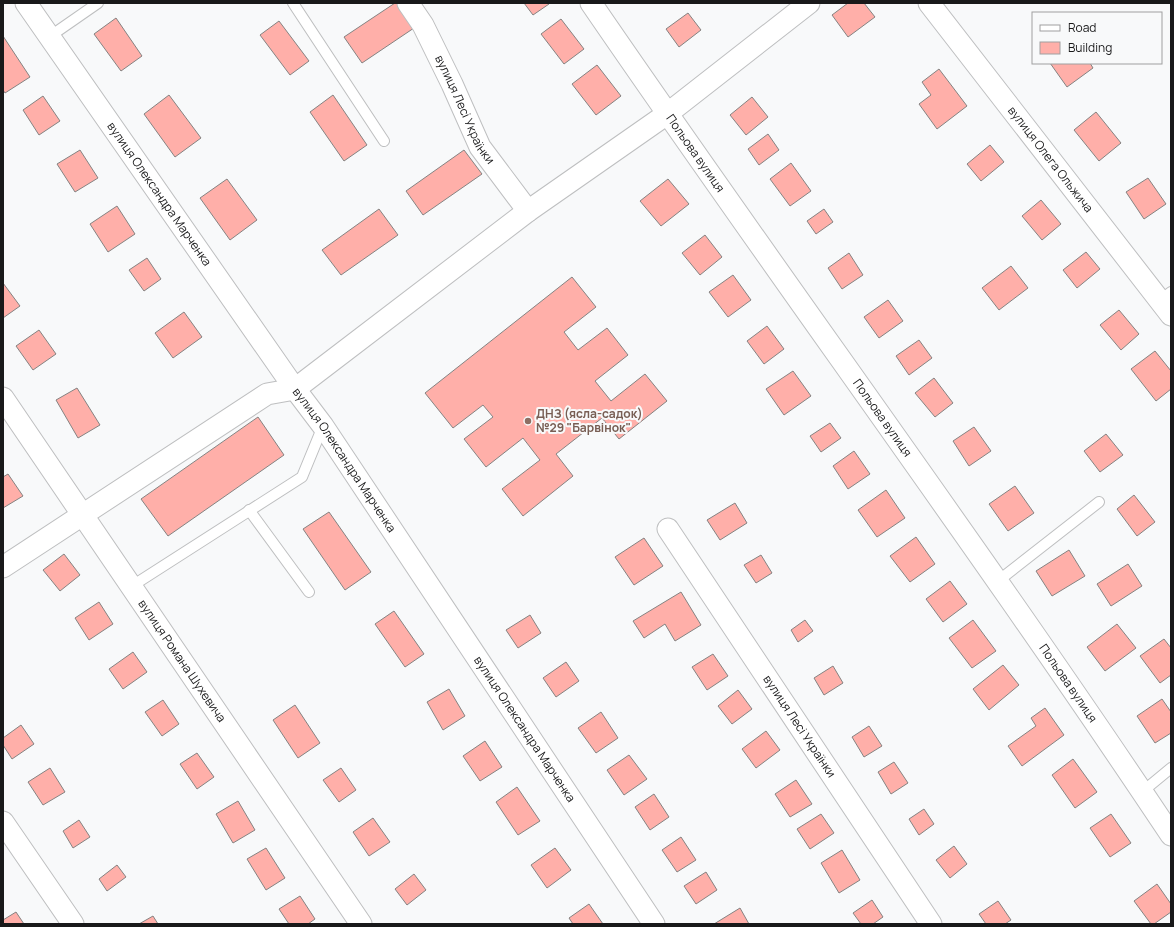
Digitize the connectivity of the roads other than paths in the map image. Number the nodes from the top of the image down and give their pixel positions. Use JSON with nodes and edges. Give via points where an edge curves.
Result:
{"nodes":[{"id":1,"x":26,"y":3,"type":"edge"},
{"id":2,"x":98,"y":3,"type":"edge"},
{"id":3,"x":293,"y":3,"type":"edge"},
{"id":4,"x":408,"y":3,"type":"edge"},
{"id":5,"x":591,"y":3,"type":"edge"},
{"id":6,"x":809,"y":3,"type":"edge"},
{"id":7,"x":929,"y":3,"type":"edge"},
{"id":8,"x":49,"y":37,"type":"junction"},
{"id":9,"x":667,"y":114,"type":"junction"},
{"id":10,"x":384,"y":141,"type":"dead end"},
{"id":11,"x":528,"y":211,"type":"junction"},
{"id":12,"x":1167,"y":303,"type":"edge"},
{"id":13,"x":294,"y":388,"type":"junction"},
{"id":14,"x":3,"y":398,"type":"edge"},
{"id":15,"x":323,"y":426,"type":"junction"},
{"id":16,"x":1099,"y":502,"type":"dead end"},
{"id":17,"x":249,"y":510,"type":"junction"},
{"id":18,"x":83,"y":515,"type":"junction"},
{"id":19,"x":668,"y":529,"type":"dead end"},
{"id":20,"x":3,"y":567,"type":"edge"},
{"id":21,"x":998,"y":581,"type":"junction"},
{"id":22,"x":132,"y":586,"type":"junction"},
{"id":23,"x":309,"y":592,"type":"dead end"},
{"id":24,"x":1171,"y":768,"type":"edge"},
{"id":25,"x":1142,"y":792,"type":"junction"},
{"id":26,"x":3,"y":822,"type":"edge"},
{"id":27,"x":1171,"y":835,"type":"edge"},
{"id":28,"x":73,"y":924,"type":"edge"},
{"id":29,"x":362,"y":924,"type":"edge"},
{"id":30,"x":654,"y":924,"type":"edge"},
{"id":31,"x":931,"y":924,"type":"edge"}],
"edges":[{"from":1,"to":8,"type":"street","name":"вулиця Олександра Марченка"},
{"from":2,"to":8,"type":"lane"},
{"from":3,"to":10,"type":"lane"},
{"from":4,"to":11,"type":"street","name":"вулиця Лесі Українки","via":[[430,38],[480,147]]},
{"from":5,"to":9,"type":"street","name":"Польова вулиця"},
{"from":6,"to":9,"type":"street"},
{"from":7,"to":12,"type":"street","name":"вулиця Олега Ольжича"},
{"from":8,"to":13,"type":"street","name":"вулиця Олександра Марченка"},
{"from":9,"to":11,"type":"street"},
{"from":9,"to":21,"type":"street","name":"Польова вулиця"},
{"from":11,"to":13,"type":"street"},
{"from":13,"to":15,"type":"street","name":"вулиця Олександра Марченка"},
{"from":13,"to":18,"type":"street","via":[[267,394]]},
{"from":14,"to":18,"type":"street","name":"вулиця Романа Шухевича"},
{"from":15,"to":17,"type":"lane","via":[[302,477]]},
{"from":15,"to":30,"type":"street","name":"вулиця Олександра Марченка"},
{"from":16,"to":21,"type":"lane"},
{"from":17,"to":22,"type":"lane"},
{"from":17,"to":23,"type":"lane"},
{"from":18,"to":20,"type":"street"},
{"from":18,"to":22,"type":"street","name":"вулиця Романа Шухевича"},
{"from":19,"to":31,"type":"street","name":"вулиця Лесі Українки"},
{"from":21,"to":25,"type":"street","name":"Польова вулиця"},
{"from":22,"to":29,"type":"street","name":"вулиця Романа Шухевича"},
{"from":24,"to":25,"type":"lane"},
{"from":25,"to":27,"type":"street","name":"Польова вулиця"},
{"from":26,"to":28,"type":"street"}]}
